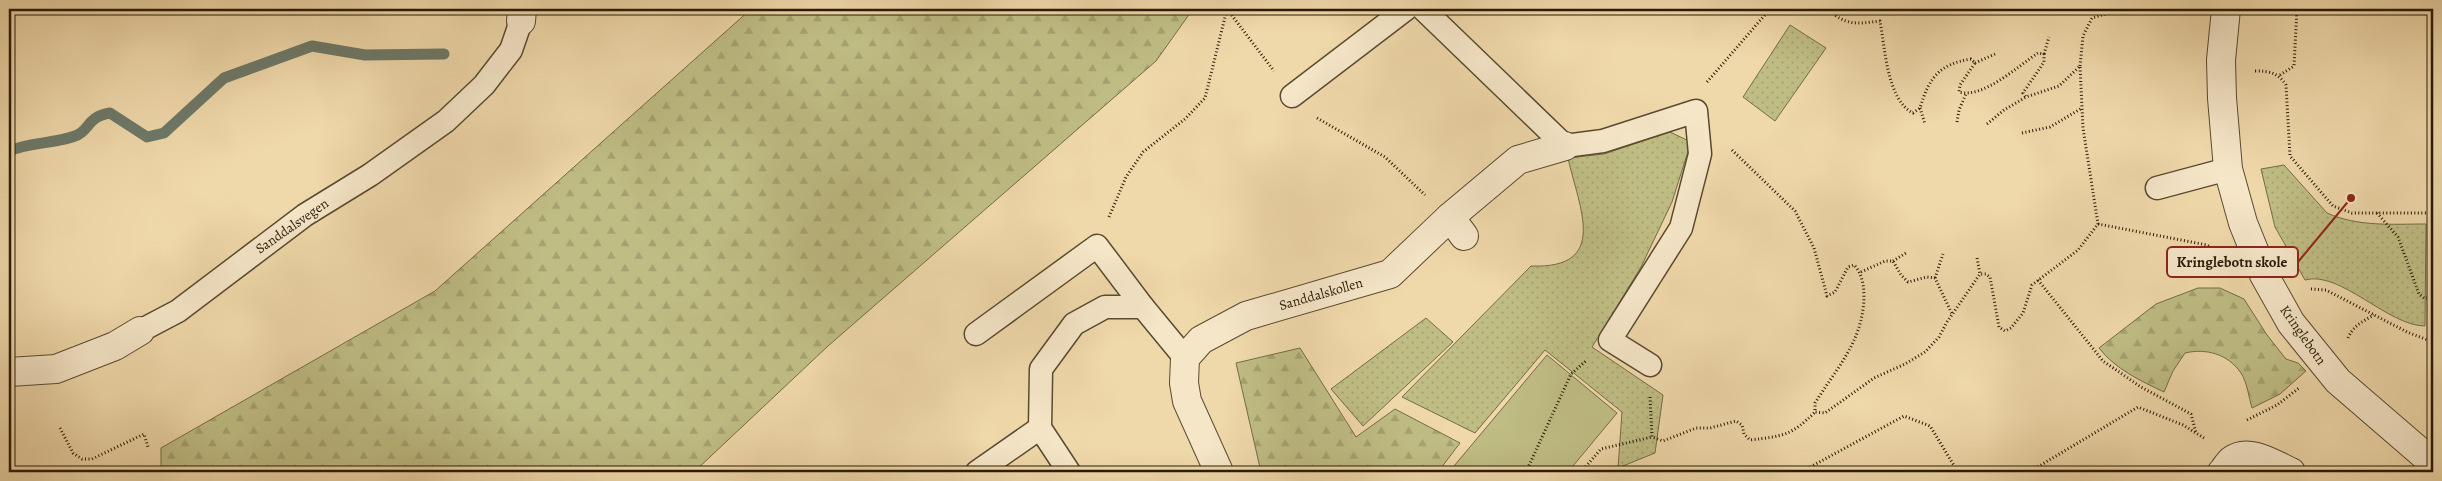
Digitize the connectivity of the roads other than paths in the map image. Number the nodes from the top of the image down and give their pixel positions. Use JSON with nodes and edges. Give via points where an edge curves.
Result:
{"nodes":[{"id":1,"x":1406,"y":9,"type":"edge"},
{"id":2,"x":1423,"y":9,"type":"edge"},
{"id":3,"x":2226,"y":9,"type":"edge"},
{"id":4,"x":521,"y":15,"type":"edge"},
{"id":5,"x":1292,"y":96,"type":"road end"},
{"id":6,"x":1565,"y":146,"type":"junction"},
{"id":7,"x":2228,"y":169,"type":"junction"},
{"id":8,"x":2157,"y":188,"type":"dead end"},
{"id":9,"x":1143,"y":307,"type":"junction"},
{"id":10,"x":140,"y":331,"type":"joint"},
{"id":11,"x":976,"y":334,"type":"dead end"},
{"id":12,"x":1185,"y":358,"type":"junction"},
{"id":13,"x":1650,"y":365,"type":"road end"},
{"id":14,"x":9,"y":372,"type":"edge"},
{"id":15,"x":1040,"y":428,"type":"junction"},
{"id":16,"x":2433,"y":463,"type":"edge"},
{"id":17,"x":2227,"y":466,"type":"edge"},
{"id":18,"x":977,"y":472,"type":"edge"},
{"id":19,"x":1069,"y":472,"type":"edge"},
{"id":20,"x":1219,"y":472,"type":"edge"},
{"id":21,"x":2291,"y":472,"type":"edge"},
{"id":22,"x":2424,"y":472,"type":"edge"}],
"edges":[{"from":1,"to":5,"type":"lane"},
{"from":2,"to":6,"type":"lane"},
{"from":3,"to":7,"type":"street","name":"Kringlebotn","via":[[2221,60]]},
{"from":4,"to":10,"type":"lane","name":"Sanddalsvegen","via":[[511,50],[484,85],[446,121],[370,175],[305,215],[178,311]]},
{"from":6,"to":12,"type":"street","name":"Sanddalskollen","via":[[1518,160],[1457,227],[1390,274],[1246,316],[1200,340]]},
{"from":6,"to":13,"type":"lane","via":[[1603,141],[1696,111],[1700,154],[1681,228],[1610,340]]},
{"from":7,"to":8,"type":"lane"},
{"from":7,"to":16,"type":"street","name":"Kringlebotn","via":[[2253,248],[2291,322],[2338,381]]},
{"from":9,"to":11,"type":"lane","via":[[1097,246]]},
{"from":9,"to":12,"type":"lane"},
{"from":9,"to":15,"type":"lane","via":[[1105,307],[1074,324],[1040,369]]},
{"from":10,"to":14,"type":"street","name":"Sanddalsvegen","via":[[114,346],[56,369]]},
{"from":12,"to":20,"type":"street","via":[[1184,383],[1188,401]]},
{"from":15,"to":18,"type":"lane"},
{"from":15,"to":19,"type":"lane"},
{"from":16,"to":22,"type":"street","name":"Kringlebotn"},
{"from":17,"to":21,"type":"street","via":[[2246,455],[2262,458]]}]}
